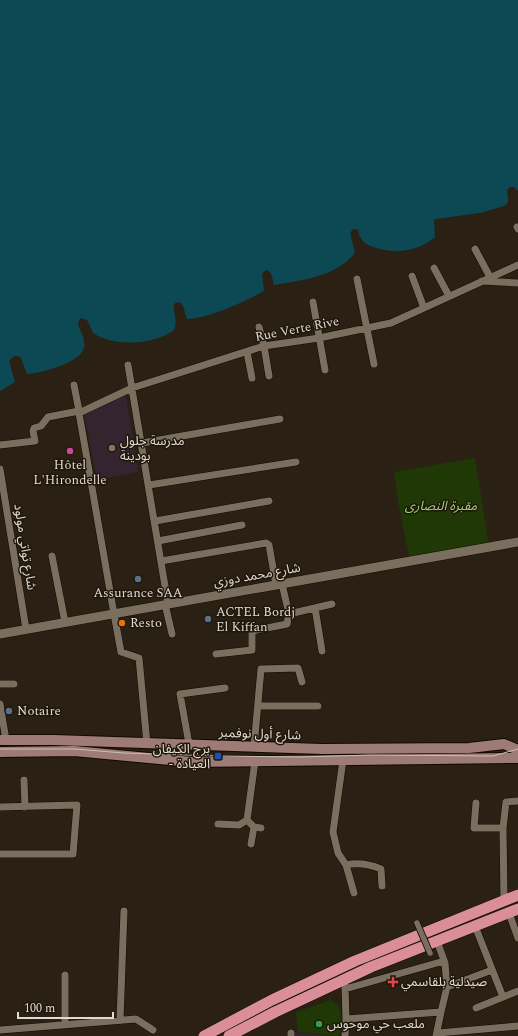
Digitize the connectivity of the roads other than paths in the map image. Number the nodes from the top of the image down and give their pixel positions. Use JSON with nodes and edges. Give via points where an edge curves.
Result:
{"nodes":[{"id":1,"x":475,"y":249,"type":"dead end"},
{"id":2,"x":518,"y":265,"type":"edge"},
{"id":3,"x":434,"y":268,"type":"dead end"},
{"id":4,"x":412,"y":276,"type":"dead end"},
{"id":5,"x":490,"y":277,"type":"junction"},
{"id":6,"x":357,"y":279,"type":"dead end"},
{"id":7,"x":480,"y":281,"type":"junction"},
{"id":8,"x":518,"y":283,"type":"edge"},
{"id":9,"x":449,"y":296,"type":"junction"},
{"id":10,"x":313,"y":302,"type":"dead end"},
{"id":11,"x":424,"y":308,"type":"junction"},
{"id":12,"x":259,"y":327,"type":"dead end"},
{"id":13,"x":367,"y":327,"type":"junction"},
{"id":14,"x":319,"y":338,"type":"junction"},
{"id":15,"x":264,"y":346,"type":"junction"},
{"id":16,"x":247,"y":352,"type":"junction"},
{"id":17,"x":374,"y":364,"type":"dead end"},
{"id":18,"x":128,"y":365,"type":"dead end"},
{"id":19,"x":325,"y":370,"type":"dead end"},
{"id":20,"x":269,"y":376,"type":"dead end"},
{"id":21,"x":252,"y":378,"type":"dead end"},
{"id":22,"x":74,"y":385,"type":"dead end"},
{"id":23,"x":132,"y":388,"type":"junction"},
{"id":24,"x":79,"y":412,"type":"junction"},
{"id":25,"x":280,"y":419,"type":"dead end"},
{"id":26,"x":142,"y":443,"type":"junction"},
{"id":27,"x":0,"y":446,"type":"edge"},
{"id":28,"x":296,"y":462,"type":"dead end"},
{"id":29,"x":0,"y":469,"type":"edge"},
{"id":30,"x":149,"y":485,"type":"junction"},
{"id":31,"x":269,"y":501,"type":"dead end"},
{"id":32,"x":155,"y":521,"type":"junction"},
{"id":33,"x":242,"y":525,"type":"dead end"},
{"id":34,"x":158,"y":541,"type":"junction"},
{"id":35,"x":518,"y":542,"type":"edge"},
{"id":36,"x":52,"y":556,"type":"dead end"},
{"id":37,"x":161,"y":561,"type":"junction"},
{"id":38,"x":279,"y":584,"type":"junction"},
{"id":39,"x":167,"y":604,"type":"junction"},
{"id":40,"x":332,"y":604,"type":"dead end"},
{"id":41,"x":315,"y":608,"type":"junction"},
{"id":42,"x":114,"y":614,"type":"junction"},
{"id":43,"x":288,"y":614,"type":"junction"},
{"id":44,"x":65,"y":622,"type":"junction"},
{"id":45,"x":26,"y":629,"type":"junction"},
{"id":46,"x":0,"y":634,"type":"edge"},
{"id":47,"x":172,"y":634,"type":"dead end"},
{"id":48,"x":322,"y":651,"type":"dead end"},
{"id":49,"x":216,"y":654,"type":"dead end"},
{"id":50,"x":302,"y":682,"type":"dead end"},
{"id":51,"x":0,"y":684,"type":"edge"},
{"id":52,"x":13,"y":684,"type":"dead end"},
{"id":53,"x":225,"y":688,"type":"dead end"},
{"id":54,"x":0,"y":704,"type":"edge"},
{"id":55,"x":258,"y":706,"type":"junction"},
{"id":56,"x":318,"y":706,"type":"dead end"},
{"id":57,"x":3,"y":740,"type":"edge"},
{"id":58,"x":147,"y":744,"type":"junction"},
{"id":59,"x":189,"y":744,"type":"junction"},
{"id":60,"x":254,"y":747,"type":"junction"},
{"id":61,"x":518,"y":750,"type":"edge"},
{"id":62,"x":0,"y":752,"type":"edge"},
{"id":63,"x":518,"y":758,"type":"edge"},
{"id":64,"x":344,"y":760,"type":"junction"},
{"id":65,"x":255,"y":761,"type":"junction"},
{"id":66,"x":24,"y":780,"type":"dead end"},
{"id":67,"x":518,"y":801,"type":"edge"},
{"id":68,"x":476,"y":803,"type":"dead end"},
{"id":69,"x":0,"y":807,"type":"edge"},
{"id":70,"x":25,"y":807,"type":"junction"},
{"id":71,"x":247,"y":820,"type":"junction"},
{"id":72,"x":218,"y":824,"type":"dead end"},
{"id":73,"x":503,"y":828,"type":"junction"},
{"id":74,"x":251,"y":844,"type":"dead end"},
{"id":75,"x":0,"y":854,"type":"edge"},
{"id":76,"x":346,"y":865,"type":"junction"},
{"id":77,"x":382,"y":886,"type":"dead end"},
{"id":78,"x":354,"y":893,"type":"dead end"},
{"id":79,"x":518,"y":895,"type":"edge"},
{"id":80,"x":504,"y":900,"type":"junction"},
{"id":81,"x":124,"y":911,"type":"dead end"},
{"id":82,"x":513,"y":911,"type":"edge"},
{"id":83,"x":417,"y":923,"type":"dead end"},
{"id":84,"x":475,"y":926,"type":"junction"},
{"id":85,"x":518,"y":938,"type":"edge"},
{"id":86,"x":437,"y":941,"type":"junction"},
{"id":87,"x":430,"y":953,"type":"dead end"},
{"id":88,"x":444,"y":961,"type":"junction"},
{"id":89,"x":492,"y":970,"type":"junction"},
{"id":90,"x":65,"y":975,"type":"dead end"},
{"id":91,"x":345,"y":984,"type":"junction"},
{"id":92,"x":447,"y":987,"type":"junction"},
{"id":93,"x":518,"y":991,"type":"edge"},
{"id":94,"x":503,"y":997,"type":"junction"},
{"id":95,"x":476,"y":1008,"type":"dead end"},
{"id":96,"x":440,"y":1012,"type":"junction"},
{"id":97,"x":346,"y":1019,"type":"junction"},
{"id":98,"x":120,"y":1020,"type":"junction"},
{"id":99,"x":65,"y":1024,"type":"junction"},
{"id":100,"x":518,"y":1026,"type":"edge"},
{"id":101,"x":0,"y":1030,"type":"edge"},
{"id":102,"x":153,"y":1030,"type":"dead end"},
{"id":103,"x":437,"y":1034,"type":"edge"},
{"id":104,"x":204,"y":1036,"type":"edge"},
{"id":105,"x":229,"y":1036,"type":"edge"},
{"id":106,"x":345,"y":1036,"type":"edge"}],
"edges":[{"from":1,"to":5,"type":"street"},
{"from":2,"to":5,"type":"street","name":"Rue Verte Rive"},
{"from":3,"to":9,"type":"street"},
{"from":4,"to":11,"type":"street"},
{"from":5,"to":7,"type":"street","name":"Rue Verte Rive"},
{"from":6,"to":13,"type":"street"},
{"from":7,"to":8,"type":"street"},
{"from":7,"to":9,"type":"street","name":"Rue Verte Rive"},
{"from":9,"to":11,"type":"street","name":"Rue Verte Rive"},
{"from":10,"to":14,"type":"street"},
{"from":11,"to":13,"type":"street","name":"Rue Verte Rive","via":[[391,323]]},
{"from":12,"to":15,"type":"street"},
{"from":13,"to":14,"type":"street","name":"Rue Verte Rive"},
{"from":13,"to":17,"type":"street"},
{"from":14,"to":15,"type":"street","name":"Rue Verte Rive"},
{"from":14,"to":19,"type":"street"},
{"from":15,"to":16,"type":"street","name":"Rue Verte Rive"},
{"from":15,"to":20,"type":"street"},
{"from":16,"to":21,"type":"street"},
{"from":16,"to":23,"type":"street","name":"Rue Verte Rive"},
{"from":18,"to":23,"type":"street"},
{"from":22,"to":24,"type":"street"},
{"from":23,"to":24,"type":"street","name":"Rue Verte Rive"},
{"from":23,"to":26,"type":"street"},
{"from":24,"to":27,"type":"street","name":"Rue Verte Rive","via":[[48,417],[41,426],[34,428],[35,441]]},
{"from":24,"to":42,"type":"street"},
{"from":25,"to":26,"type":"street"},
{"from":26,"to":30,"type":"street"},
{"from":28,"to":30,"type":"street"},
{"from":29,"to":45,"type":"street","name":"شارع تواتي مولود"},
{"from":30,"to":32,"type":"street"},
{"from":31,"to":32,"type":"street"},
{"from":32,"to":34,"type":"street"},
{"from":33,"to":34,"type":"street"},
{"from":34,"to":37,"type":"street"},
{"from":35,"to":38,"type":"street","name":"شارع محمد دوزي"},
{"from":36,"to":44,"type":"street"},
{"from":37,"to":38,"type":"street","via":[[266,543],[269,545]]},
{"from":37,"to":39,"type":"street"},
{"from":38,"to":39,"type":"street","name":"شارع محمد دوزي"},
{"from":38,"to":43,"type":"street"},
{"from":39,"to":42,"type":"street","name":"شارع محمد دوزي"},
{"from":39,"to":47,"type":"street"},
{"from":40,"to":41,"type":"street"},
{"from":41,"to":43,"type":"street"},
{"from":41,"to":48,"type":"street"},
{"from":42,"to":44,"type":"street","name":"شارع محمد دوزي"},
{"from":42,"to":58,"type":"street","via":[[121,652],[139,658]]},
{"from":43,"to":49,"type":"street","via":[[287,624],[252,631],[252,650]]},
{"from":44,"to":45,"type":"street","name":"شارع محمد دوزي"},
{"from":45,"to":46,"type":"street","name":"شارع محمد دوزي"},
{"from":50,"to":55,"type":"street","via":[[298,668],[261,669]]},
{"from":51,"to":52,"type":"street"},
{"from":53,"to":59,"type":"street","via":[[180,694]]},
{"from":54,"to":57,"type":"street"},
{"from":55,"to":56,"type":"street"},
{"from":55,"to":60,"type":"street"},
{"from":57,"to":58,"type":"main road","name":"شارع أول نوفمبر"},
{"from":58,"to":59,"type":"main road","name":"شارع أول نوفمبر"},
{"from":59,"to":60,"type":"main road","name":"شارع أول نوفمبر"},
{"from":60,"to":61,"type":"main road","name":"شارع أول نوفمبر","via":[[469,748],[504,744]]},
{"from":62,"to":65,"type":"main road","name":"شارع أول نوفمبر","via":[[74,751],[191,762]]},
{"from":63,"to":64,"type":"main road","name":"شارع أول نوفمبر"},
{"from":64,"to":65,"type":"main road","name":"شارع أول نوفمبر"},
{"from":64,"to":76,"type":"street","via":[[333,832],[338,853]]},
{"from":65,"to":71,"type":"street"},
{"from":66,"to":70,"type":"street"},
{"from":67,"to":73,"type":"street","via":[[506,802]]},
{"from":68,"to":73,"type":"street","via":[[474,828]]},
{"from":69,"to":70,"type":"street"},
{"from":70,"to":75,"type":"street","via":[[77,805],[73,854]]},
{"from":71,"to":72,"type":"street","via":[[239,825]]},
{"from":71,"to":74,"type":"street","via":[[257,827]]},
{"from":73,"to":80,"type":"street"},
{"from":76,"to":77,"type":"street","via":[[370,864],[381,869]]},
{"from":76,"to":78,"type":"street"},
{"from":79,"to":80,"type":"highway"},
{"from":80,"to":104,"type":"highway","via":[[355,961]]},
{"from":81,"to":98,"type":"street"},
{"from":82,"to":84,"type":"highway"},
{"from":82,"to":85,"type":"street"},
{"from":83,"to":87,"type":"street","bridge":true},
{"from":84,"to":86,"type":"highway"},
{"from":84,"to":89,"type":"street"},
{"from":86,"to":88,"type":"street"},
{"from":86,"to":91,"type":"highway"},
{"from":88,"to":91,"type":"street"},
{"from":88,"to":92,"type":"street"},
{"from":89,"to":92,"type":"street"},
{"from":89,"to":94,"type":"street"},
{"from":90,"to":99,"type":"street"},
{"from":91,"to":97,"type":"street"},
{"from":91,"to":105,"type":"highway","via":[[275,1012]]},
{"from":92,"to":96,"type":"street"},
{"from":93,"to":94,"type":"street"},
{"from":94,"to":95,"type":"street"},
{"from":96,"to":97,"type":"street"},
{"from":96,"to":103,"type":"street"},
{"from":97,"to":106,"type":"street"},
{"from":98,"to":99,"type":"street"},
{"from":98,"to":102,"type":"street","via":[[136,1019]]},
{"from":99,"to":101,"type":"street"},
{"from":100,"to":103,"type":"street"}]}
